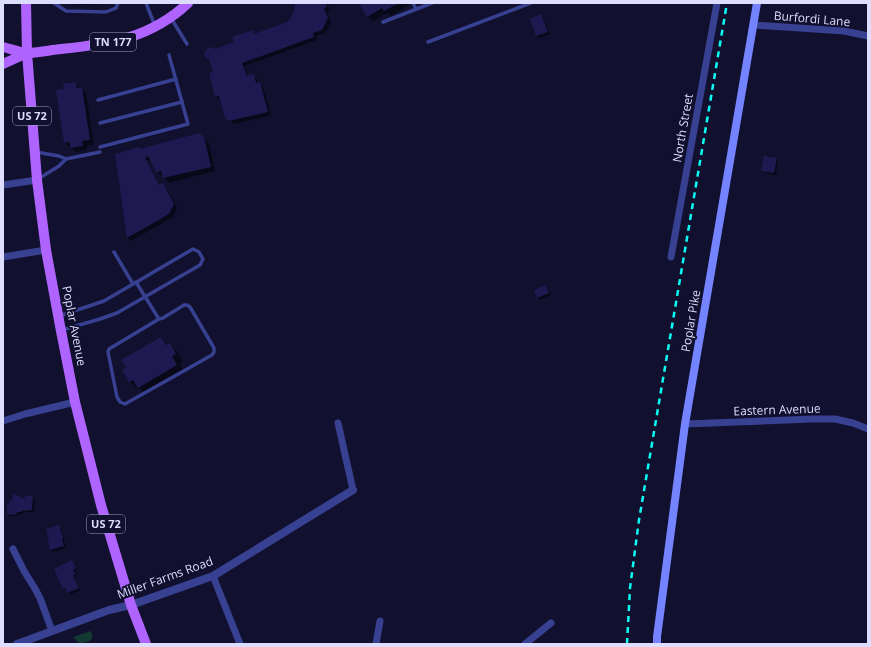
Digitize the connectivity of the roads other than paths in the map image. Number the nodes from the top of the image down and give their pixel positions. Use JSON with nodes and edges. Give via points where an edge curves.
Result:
{"nodes":[{"id":1,"x":26,"y":3,"type":"edge"},
{"id":2,"x":54,"y":3,"type":"edge"},
{"id":3,"x":118,"y":3,"type":"edge"},
{"id":4,"x":146,"y":3,"type":"edge"},
{"id":5,"x":188,"y":3,"type":"edge"},
{"id":6,"x":413,"y":3,"type":"edge"},
{"id":7,"x":432,"y":3,"type":"edge"},
{"id":8,"x":531,"y":3,"type":"edge"},
{"id":9,"x":717,"y":3,"type":"edge"},
{"id":10,"x":757,"y":3,"type":"edge"},
{"id":11,"x":416,"y":9,"type":"junction"},
{"id":12,"x":171,"y":17,"type":"junction"},
{"id":13,"x":383,"y":22,"type":"dead end"},
{"id":14,"x":754,"y":25,"type":"junction"},
{"id":15,"x":156,"y":27,"type":"junction"},
{"id":16,"x":868,"y":36,"type":"edge"},
{"id":17,"x":428,"y":42,"type":"dead end"},
{"id":18,"x":187,"y":44,"type":"dead end"},
{"id":19,"x":3,"y":47,"type":"edge"},
{"id":20,"x":27,"y":53,"type":"junction"},
{"id":21,"x":169,"y":55,"type":"dead end"},
{"id":22,"x":3,"y":64,"type":"edge"},
{"id":23,"x":176,"y":79,"type":"junction"},
{"id":24,"x":98,"y":100,"type":"dead end"},
{"id":25,"x":182,"y":102,"type":"junction"},
{"id":26,"x":100,"y":123,"type":"dead end"},
{"id":27,"x":100,"y":147,"type":"dead end"},
{"id":28,"x":34,"y":152,"type":"junction"},
{"id":29,"x":100,"y":152,"type":"dead end"},
{"id":30,"x":66,"y":159,"type":"junction"},
{"id":31,"x":37,"y":180,"type":"junction"},
{"id":32,"x":3,"y":185,"type":"edge"},
{"id":33,"x":46,"y":250,"type":"junction"},
{"id":34,"x":114,"y":252,"type":"dead end"},
{"id":35,"x":3,"y":257,"type":"edge"},
{"id":36,"x":671,"y":257,"type":"dead end"},
{"id":37,"x":135,"y":283,"type":"junction"},
{"id":38,"x":145,"y":296,"type":"junction"},
{"id":39,"x":58,"y":316,"type":"junction"},
{"id":40,"x":159,"y":319,"type":"junction"},
{"id":41,"x":61,"y":330,"type":"junction"},
{"id":42,"x":75,"y":402,"type":"junction"},
{"id":43,"x":3,"y":421,"type":"edge"},
{"id":44,"x":338,"y":423,"type":"dead end"},
{"id":45,"x":685,"y":424,"type":"junction"},
{"id":46,"x":868,"y":429,"type":"edge"},
{"id":47,"x":353,"y":490,"type":"joint"},
{"id":48,"x":13,"y":549,"type":"dead end"},
{"id":49,"x":213,"y":576,"type":"junction"},
{"id":50,"x":131,"y":605,"type":"junction"},
{"id":51,"x":380,"y":621,"type":"dead end"},
{"id":52,"x":551,"y":623,"type":"dead end"},
{"id":53,"x":52,"y":631,"type":"junction"},
{"id":54,"x":17,"y":644,"type":"edge"},
{"id":55,"x":146,"y":644,"type":"edge"},
{"id":56,"x":240,"y":644,"type":"edge"},
{"id":57,"x":376,"y":644,"type":"edge"},
{"id":58,"x":525,"y":644,"type":"edge"},
{"id":59,"x":657,"y":644,"type":"edge"}],
"edges":[{"from":1,"to":20,"type":"main road","name":"Poplar Avenue","number":"US 72"},
{"from":2,"to":3,"type":"lane","via":[[66,11],[106,12],[116,8]]},
{"from":4,"to":15,"type":"lane"},
{"from":5,"to":12,"type":"main road","number":"TN 177"},
{"from":6,"to":11,"type":"lane"},
{"from":7,"to":11,"type":"lane"},
{"from":8,"to":17,"type":"lane"},
{"from":9,"to":36,"type":"street","name":"North Street"},
{"from":10,"to":14,"type":"main road","name":"Poplar Pike"},
{"from":11,"to":13,"type":"lane"},
{"from":12,"to":15,"type":"main road","number":"TN 177"},
{"from":12,"to":18,"type":"lane"},
{"from":14,"to":16,"type":"street","name":"Burfordi Lane","via":[[844,31]]},
{"from":14,"to":45,"type":"main road","name":"Poplar Pike"},
{"from":15,"to":20,"type":"main road","number":"TN 177","via":[[114,42]]},
{"from":19,"to":20,"type":"main road"},
{"from":20,"to":22,"type":"main road"},
{"from":20,"to":28,"type":"main road","name":"Poplar Avenue","number":"US 72"},
{"from":21,"to":23,"type":"lane"},
{"from":23,"to":24,"type":"lane"},
{"from":23,"to":25,"type":"lane"},
{"from":25,"to":26,"type":"lane"},
{"from":25,"to":27,"type":"lane","via":[[188,124]]},
{"from":28,"to":30,"type":"lane"},
{"from":28,"to":31,"type":"main road","name":"Poplar Avenue","number":"US 72"},
{"from":29,"to":30,"type":"lane"},
{"from":30,"to":31,"type":"lane"},
{"from":31,"to":32,"type":"street"},
{"from":31,"to":33,"type":"main road","name":"Poplar Avenue","number":"US 72"},
{"from":33,"to":35,"type":"street"},
{"from":33,"to":39,"type":"main road","name":"Poplar Avenue","number":"US 72"},
{"from":34,"to":37,"type":"lane"},
{"from":37,"to":38,"type":"lane"},
{"from":37,"to":38,"type":"lane","via":[[193,249],[199,252],[203,259],[200,265]]},
{"from":37,"to":39,"type":"lane","via":[[104,301]]},
{"from":38,"to":40,"type":"lane"},
{"from":38,"to":41,"type":"lane","via":[[100,319]]},
{"from":39,"to":41,"type":"main road","name":"Poplar Avenue","number":"US 72"},
{"from":40,"to":40,"type":"lane","via":[[187,305],[214,352],[125,404],[120,402],[109,349]]},
{"from":41,"to":42,"type":"main road","name":"Poplar Avenue","number":"US 72"},
{"from":42,"to":43,"type":"street"},
{"from":42,"to":50,"type":"main road","name":"Poplar Avenue","number":"US 72","via":[[101,505]]},
{"from":44,"to":47,"type":"street"},
{"from":45,"to":46,"type":"street","name":"Eastern Avenue","via":[[835,419]]},
{"from":45,"to":59,"type":"main road","name":"Poplar Pike"},
{"from":47,"to":49,"type":"street","name":"Miller Farms Road"},
{"from":48,"to":53,"type":"street","via":[[40,598]]},
{"from":49,"to":50,"type":"street","name":"Miller Farms Road"},
{"from":49,"to":56,"type":"street"},
{"from":50,"to":53,"type":"street","name":"Miller Farms Road","via":[[109,610]]},
{"from":50,"to":55,"type":"main road","name":"Poplar Avenue","number":"US 72"},
{"from":51,"to":57,"type":"street"},
{"from":52,"to":58,"type":"street"},
{"from":53,"to":54,"type":"street","name":"Miller Farms Road"}]}
